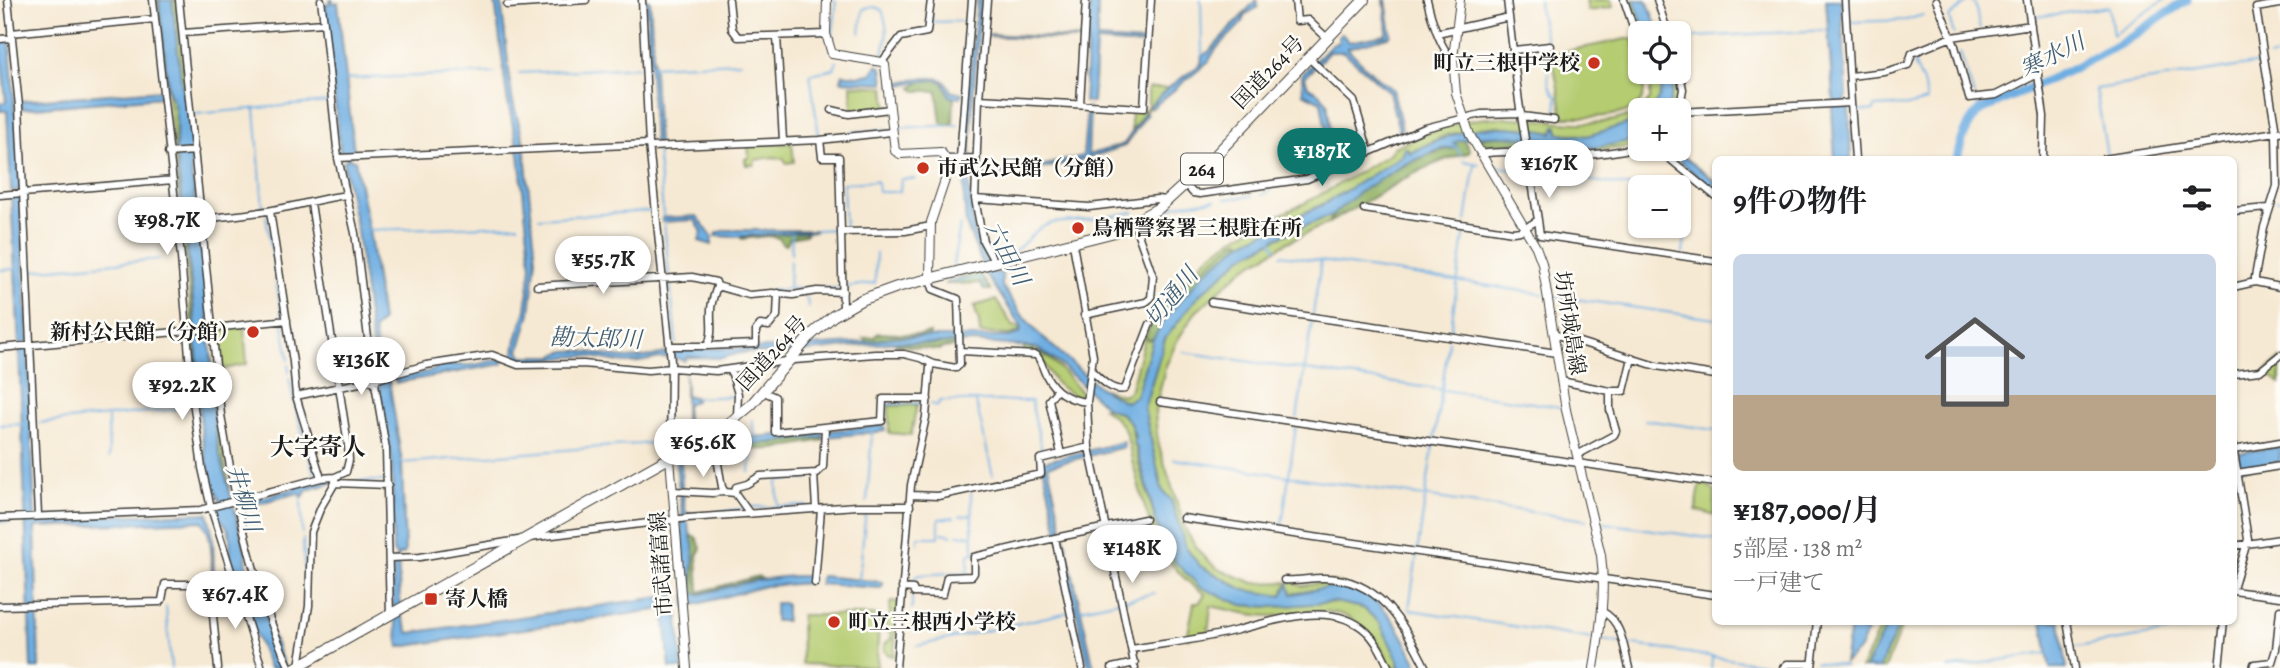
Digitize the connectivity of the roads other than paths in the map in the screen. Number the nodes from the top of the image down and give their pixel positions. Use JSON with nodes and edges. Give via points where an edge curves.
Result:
{"nodes":[{"id":1,"x":8,"y":0,"type":"edge"},
{"id":2,"x":153,"y":0,"type":"edge"},
{"id":3,"x":179,"y":0,"type":"edge"},
{"id":4,"x":323,"y":0,"type":"edge"},
{"id":5,"x":586,"y":0,"type":"edge"},
{"id":6,"x":642,"y":0,"type":"edge"},
{"id":7,"x":729,"y":0,"type":"edge"},
{"id":8,"x":827,"y":0,"type":"edge"},
{"id":9,"x":931,"y":0,"type":"edge"},
{"id":10,"x":972,"y":0,"type":"edge"},
{"id":11,"x":987,"y":0,"type":"edge"},
{"id":12,"x":1086,"y":0,"type":"edge"},
{"id":13,"x":1151,"y":0,"type":"edge"},
{"id":14,"x":1295,"y":0,"type":"edge"},
{"id":15,"x":1364,"y":0,"type":"edge"},
{"id":16,"x":1427,"y":0,"type":"edge"},
{"id":17,"x":1460,"y":0,"type":"edge"},
{"id":18,"x":1507,"y":0,"type":"edge"},
{"id":19,"x":1624,"y":0,"type":"edge"},
{"id":20,"x":1657,"y":0,"type":"edge"},
{"id":21,"x":1845,"y":0,"type":"edge"},
{"id":22,"x":1936,"y":0,"type":"edge"},
{"id":23,"x":2027,"y":0,"type":"edge"},
{"id":24,"x":2280,"y":4,"type":"edge"},
{"id":25,"x":507,"y":5,"type":"dead end"},
{"id":26,"x":1509,"y":17,"type":"junction"},
{"id":27,"x":155,"y":19,"type":"junction"},
{"id":28,"x":1631,"y":21,"type":"edge"},
{"id":29,"x":1664,"y":21,"type":"edge"},
{"id":30,"x":324,"y":23,"type":"junction"},
{"id":31,"x":2031,"y":25,"type":"junction"},
{"id":32,"x":1456,"y":27,"type":"junction"},
{"id":33,"x":183,"y":33,"type":"junction"},
{"id":34,"x":1437,"y":33,"type":"junction"},
{"id":35,"x":826,"y":34,"type":"junction"},
{"id":36,"x":11,"y":36,"type":"junction"},
{"id":37,"x":777,"y":36,"type":"junction"},
{"id":38,"x":1327,"y":38,"type":"junction"},
{"id":39,"x":0,"y":39,"type":"edge"},
{"id":40,"x":1951,"y":39,"type":"junction"},
{"id":41,"x":1550,"y":46,"type":"dead end"},
{"id":42,"x":1514,"y":50,"type":"junction"},
{"id":43,"x":1453,"y":58,"type":"junction"},
{"id":44,"x":882,"y":62,"type":"junction"},
{"id":45,"x":1313,"y":62,"type":"junction"},
{"id":46,"x":2038,"y":74,"type":"junction"},
{"id":47,"x":1850,"y":76,"type":"junction"},
{"id":48,"x":1682,"y":84,"type":"edge"},
{"id":49,"x":979,"y":99,"type":"junction"},
{"id":50,"x":1849,"y":103,"type":"junction"},
{"id":51,"x":1080,"y":104,"type":"junction"},
{"id":52,"x":890,"y":108,"type":"junction"},
{"id":53,"x":832,"y":110,"type":"dead end"},
{"id":54,"x":1522,"y":115,"type":"junction"},
{"id":55,"x":1462,"y":118,"type":"junction"},
{"id":56,"x":1554,"y":120,"type":"dead end"},
{"id":57,"x":891,"y":132,"type":"junction"},
{"id":58,"x":2278,"y":132,"type":"edge"},
{"id":59,"x":820,"y":140,"type":"junction"},
{"id":60,"x":783,"y":141,"type":"junction"},
{"id":61,"x":653,"y":146,"type":"junction"},
{"id":62,"x":1628,"y":150,"type":"edge"},
{"id":63,"x":194,"y":151,"type":"junction"},
{"id":64,"x":1369,"y":152,"type":"junction"},
{"id":65,"x":170,"y":153,"type":"junction"},
{"id":66,"x":1480,"y":154,"type":"junction"},
{"id":67,"x":1528,"y":154,"type":"junction"},
{"id":68,"x":1855,"y":156,"type":"edge"},
{"id":69,"x":2043,"y":156,"type":"edge"},
{"id":70,"x":2123,"y":156,"type":"edge"},
{"id":71,"x":345,"y":157,"type":"junction"},
{"id":72,"x":960,"y":158,"type":"junction"},
{"id":73,"x":976,"y":158,"type":"junction"},
{"id":74,"x":946,"y":159,"type":"junction"},
{"id":75,"x":1672,"y":161,"type":"edge"},
{"id":76,"x":173,"y":180,"type":"junction"},
{"id":77,"x":1186,"y":185,"type":"junction"},
{"id":78,"x":22,"y":192,"type":"junction"},
{"id":79,"x":1712,"y":194,"type":"edge"},
{"id":80,"x":0,"y":195,"type":"edge"},
{"id":81,"x":347,"y":195,"type":"junction"},
{"id":82,"x":975,"y":199,"type":"junction"},
{"id":83,"x":1169,"y":200,"type":"junction"},
{"id":84,"x":311,"y":204,"type":"junction"},
{"id":85,"x":2269,"y":208,"type":"junction"},
{"id":86,"x":1364,"y":209,"type":"dead end"},
{"id":87,"x":270,"y":211,"type":"junction"},
{"id":88,"x":2237,"y":211,"type":"edge"},
{"id":89,"x":202,"y":219,"type":"junction"},
{"id":90,"x":1538,"y":220,"type":"junction"},
{"id":91,"x":1134,"y":223,"type":"junction"},
{"id":92,"x":931,"y":226,"type":"junction"},
{"id":93,"x":1525,"y":228,"type":"junction"},
{"id":94,"x":842,"y":232,"type":"junction"},
{"id":95,"x":1073,"y":244,"type":"junction"},
{"id":96,"x":1712,"y":261,"type":"edge"},
{"id":97,"x":994,"y":263,"type":"junction"},
{"id":98,"x":667,"y":279,"type":"junction"},
{"id":99,"x":930,"y":279,"type":"junction"},
{"id":100,"x":2255,"y":282,"type":"junction"},
{"id":101,"x":537,"y":286,"type":"dead end"},
{"id":102,"x":717,"y":286,"type":"junction"},
{"id":103,"x":2237,"y":286,"type":"edge"},
{"id":104,"x":2280,"y":288,"type":"edge"},
{"id":105,"x":843,"y":292,"type":"junction"},
{"id":106,"x":778,"y":293,"type":"junction"},
{"id":107,"x":1211,"y":302,"type":"dead end"},
{"id":108,"x":843,"y":309,"type":"junction"},
{"id":109,"x":1084,"y":315,"type":"junction"},
{"id":110,"x":287,"y":320,"type":"junction"},
{"id":111,"x":1150,"y":324,"type":"dead end"},
{"id":112,"x":211,"y":329,"type":"junction"},
{"id":113,"x":189,"y":331,"type":"junction"},
{"id":114,"x":1554,"y":334,"type":"junction"},
{"id":115,"x":31,"y":345,"type":"junction"},
{"id":116,"x":707,"y":346,"type":"junction"},
{"id":117,"x":0,"y":348,"type":"edge"},
{"id":118,"x":670,"y":348,"type":"junction"},
{"id":119,"x":961,"y":348,"type":"junction"},
{"id":120,"x":1557,"y":353,"type":"junction"},
{"id":121,"x":2280,"y":355,"type":"edge"},
{"id":122,"x":1632,"y":358,"type":"junction"},
{"id":123,"x":788,"y":359,"type":"junction"},
{"id":124,"x":933,"y":364,"type":"junction"},
{"id":125,"x":671,"y":365,"type":"junction"},
{"id":126,"x":731,"y":371,"type":"junction"},
{"id":127,"x":1093,"y":373,"type":"junction"},
{"id":128,"x":1712,"y":374,"type":"edge"},
{"id":129,"x":2237,"y":374,"type":"edge"},
{"id":130,"x":378,"y":380,"type":"junction"},
{"id":131,"x":1561,"y":381,"type":"junction"},
{"id":132,"x":340,"y":388,"type":"junction"},
{"id":133,"x":1058,"y":390,"type":"junction"},
{"id":134,"x":1610,"y":391,"type":"junction"},
{"id":135,"x":764,"y":392,"type":"junction"},
{"id":136,"x":296,"y":396,"type":"junction"},
{"id":137,"x":928,"y":399,"type":"junction"},
{"id":138,"x":1087,"y":400,"type":"junction"},
{"id":139,"x":1160,"y":402,"type":"dead end"},
{"id":140,"x":738,"y":418,"type":"junction"},
{"id":141,"x":825,"y":428,"type":"junction"},
{"id":142,"x":713,"y":435,"type":"junction"},
{"id":143,"x":2280,"y":442,"type":"edge"},
{"id":144,"x":2237,"y":448,"type":"edge"},
{"id":145,"x":1089,"y":451,"type":"junction"},
{"id":146,"x":1061,"y":454,"type":"junction"},
{"id":147,"x":670,"y":458,"type":"junction"},
{"id":148,"x":1578,"y":459,"type":"junction"},
{"id":149,"x":2280,"y":466,"type":"edge"},
{"id":150,"x":2237,"y":473,"type":"joint"},
{"id":151,"x":814,"y":474,"type":"junction"},
{"id":152,"x":321,"y":478,"type":"junction"},
{"id":153,"x":335,"y":480,"type":"junction"},
{"id":154,"x":1712,"y":482,"type":"edge"},
{"id":155,"x":388,"y":485,"type":"junction"},
{"id":156,"x":678,"y":491,"type":"junction"},
{"id":157,"x":725,"y":492,"type":"junction"},
{"id":158,"x":735,"y":493,"type":"junction"},
{"id":159,"x":911,"y":495,"type":"junction"},
{"id":160,"x":236,"y":501,"type":"junction"},
{"id":161,"x":910,"y":506,"type":"junction"},
{"id":162,"x":212,"y":508,"type":"junction"},
{"id":163,"x":819,"y":509,"type":"junction"},
{"id":164,"x":750,"y":514,"type":"junction"},
{"id":165,"x":37,"y":515,"type":"junction"},
{"id":166,"x":0,"y":518,"type":"edge"},
{"id":167,"x":1183,"y":518,"type":"dead end"},
{"id":168,"x":682,"y":519,"type":"junction"},
{"id":169,"x":1145,"y":519,"type":"dead end"},
{"id":170,"x":1105,"y":527,"type":"junction"},
{"id":171,"x":529,"y":538,"type":"junction"},
{"id":172,"x":1059,"y":538,"type":"junction"},
{"id":173,"x":2280,"y":539,"type":"edge"},
{"id":174,"x":2247,"y":544,"type":"junction"},
{"id":175,"x":2237,"y":545,"type":"edge"},
{"id":176,"x":394,"y":558,"type":"junction"},
{"id":177,"x":2237,"y":577,"type":"edge"},
{"id":178,"x":1604,"y":578,"type":"junction"},
{"id":179,"x":1284,"y":580,"type":"dead end"},
{"id":180,"x":815,"y":583,"type":"dead end"},
{"id":181,"x":210,"y":584,"type":"junction"},
{"id":182,"x":234,"y":584,"type":"junction"},
{"id":183,"x":902,"y":589,"type":"junction"},
{"id":184,"x":2237,"y":591,"type":"edge"},
{"id":185,"x":1712,"y":595,"type":"edge"},
{"id":186,"x":2280,"y":597,"type":"edge"},
{"id":187,"x":0,"y":606,"type":"edge"},
{"id":188,"x":2280,"y":610,"type":"edge"},
{"id":189,"x":1603,"y":612,"type":"junction"},
{"id":190,"x":391,"y":615,"type":"junction"},
{"id":191,"x":1817,"y":625,"type":"edge"},
{"id":192,"x":2068,"y":625,"type":"edge"},
{"id":193,"x":2224,"y":625,"type":"edge"},
{"id":194,"x":1132,"y":649,"type":"junction"},
{"id":195,"x":1135,"y":666,"type":"edge"},
{"id":196,"x":1812,"y":666,"type":"edge"},
{"id":197,"x":295,"y":667,"type":"edge"},
{"id":198,"x":218,"y":668,"type":"edge"},
{"id":199,"x":262,"y":668,"type":"edge"},
{"id":200,"x":687,"y":668,"type":"edge"},
{"id":201,"x":896,"y":668,"type":"edge"},
{"id":202,"x":1082,"y":668,"type":"edge"},
{"id":203,"x":1112,"y":668,"type":"edge"},
{"id":204,"x":1389,"y":668,"type":"edge"},
{"id":205,"x":1426,"y":668,"type":"edge"},
{"id":206,"x":1594,"y":668,"type":"edge"},
{"id":207,"x":1629,"y":668,"type":"edge"},
{"id":208,"x":1783,"y":668,"type":"edge"},
{"id":209,"x":2075,"y":668,"type":"edge"},
{"id":210,"x":2219,"y":668,"type":"edge"},
{"id":211,"x":2253,"y":668,"type":"edge"}],
"edges":[{"from":1,"to":36,"type":"street"},
{"from":2,"to":27,"type":"street"},
{"from":3,"to":33,"type":"street"},
{"from":4,"to":30,"type":"street"},
{"from":5,"to":25,"type":"street"},
{"from":6,"to":61,"type":"street"},
{"from":7,"to":37,"type":"street","via":[[734,34]]},
{"from":8,"to":35,"type":"main road"},
{"from":9,"to":44,"type":"street","via":[[928,32],[901,37]]},
{"from":10,"to":72,"type":"street"},
{"from":11,"to":49,"type":"street"},
{"from":12,"to":51,"type":"street"},
{"from":13,"to":51,"type":"street","via":[[1144,108]]},
{"from":14,"to":38,"type":"street","via":[[1297,21],[1308,20]]},
{"from":15,"to":38,"type":"highway","name":"国道264号","number":"264"},
{"from":16,"to":34,"type":"street"},
{"from":17,"to":32,"type":"main road","name":"坊所城島線"},
{"from":18,"to":26,"type":"street"},
{"from":19,"to":28,"type":"street"},
{"from":20,"to":29,"type":"street"},
{"from":21,"to":47,"type":"street"},
{"from":22,"to":40,"type":"street"},
{"from":23,"to":31,"type":"street"},
{"from":24,"to":58,"type":"street","via":[[2256,8]]},
{"from":26,"to":32,"type":"street"},
{"from":26,"to":42,"type":"street"},
{"from":27,"to":36,"type":"street"},
{"from":27,"to":65,"type":"street"},
{"from":30,"to":33,"type":"street"},
{"from":30,"to":71,"type":"street"},
{"from":31,"to":40,"type":"street"},
{"from":31,"to":46,"type":"street"},
{"from":32,"to":34,"type":"street"},
{"from":32,"to":43,"type":"main road","name":"坊所城島線"},
{"from":33,"to":63,"type":"street"},
{"from":34,"to":43,"type":"street"},
{"from":35,"to":37,"type":"street"},
{"from":35,"to":44,"type":"main road","via":[[829,50],[836,56]]},
{"from":36,"to":39,"type":"street"},
{"from":36,"to":78,"type":"street"},
{"from":37,"to":60,"type":"street"},
{"from":38,"to":45,"type":"highway","name":"国道264号","number":"264"},
{"from":40,"to":46,"type":"street","via":[[1971,100],[1996,95]]},
{"from":40,"to":47,"type":"street","via":[[1912,53],[1908,65]]},
{"from":41,"to":42,"type":"street"},
{"from":42,"to":54,"type":"street"},
{"from":43,"to":55,"type":"main road","name":"坊所城島線"},
{"from":44,"to":52,"type":"main road"},
{"from":45,"to":64,"type":"street","via":[[1354,101]]},
{"from":45,"to":77,"type":"highway","name":"国道264号","number":"264"},
{"from":46,"to":69,"type":"street"},
{"from":47,"to":50,"type":"street"},
{"from":48,"to":50,"type":"street","via":[[1679,112]]},
{"from":49,"to":51,"type":"street"},
{"from":49,"to":73,"type":"street"},
{"from":50,"to":68,"type":"street"},
{"from":52,"to":53,"type":"street","via":[[849,114]]},
{"from":52,"to":57,"type":"main road"},
{"from":54,"to":55,"type":"street"},
{"from":54,"to":56,"type":"street"},
{"from":54,"to":67,"type":"street"},
{"from":55,"to":64,"type":"street"},
{"from":55,"to":66,"type":"main road","name":"坊所城島線"},
{"from":57,"to":59,"type":"street"},
{"from":57,"to":74,"type":"main road","via":[[897,153],[941,152]]},
{"from":58,"to":70,"type":"street"},
{"from":58,"to":85,"type":"street","via":[[2277,186]]},
{"from":59,"to":60,"type":"street"},
{"from":59,"to":94,"type":"street","via":[[822,157],[839,157]]},
{"from":60,"to":61,"type":"street"},
{"from":61,"to":71,"type":"street"},
{"from":61,"to":98,"type":"street"},
{"from":62,"to":67,"type":"street","via":[[1585,155]]},
{"from":63,"to":65,"type":"street"},
{"from":63,"to":89,"type":"street"},
{"from":64,"to":77,"type":"street","via":[[1307,179],[1200,194]]},
{"from":65,"to":76,"type":"street"},
{"from":66,"to":67,"type":"street"},
{"from":66,"to":93,"type":"main road","name":"坊所城島線"},
{"from":67,"to":90,"type":"street"},
{"from":71,"to":81,"type":"street"},
{"from":72,"to":73,"type":"street"},
{"from":72,"to":74,"type":"street"},
{"from":73,"to":82,"type":"street"},
{"from":74,"to":92,"type":"main road","via":[[948,171]]},
{"from":75,"to":79,"type":"street"},
{"from":76,"to":78,"type":"street"},
{"from":76,"to":113,"type":"street"},
{"from":77,"to":83,"type":"highway","name":"国道264号","number":"264"},
{"from":78,"to":80,"type":"street"},
{"from":78,"to":115,"type":"street"},
{"from":81,"to":84,"type":"street","via":[[319,198]]},
{"from":81,"to":130,"type":"street"},
{"from":82,"to":83,"type":"street","via":[[1089,207]]},
{"from":82,"to":97,"type":"street","via":[[983,241]]},
{"from":83,"to":91,"type":"highway","name":"国道264号","number":"264"},
{"from":84,"to":87,"type":"street"},
{"from":84,"to":132,"type":"street"},
{"from":85,"to":88,"type":"street"},
{"from":85,"to":100,"type":"street"},
{"from":86,"to":93,"type":"street","via":[[1513,232]]},
{"from":87,"to":89,"type":"street"},
{"from":87,"to":110,"type":"street"},
{"from":89,"to":112,"type":"street"},
{"from":90,"to":93,"type":"street"},
{"from":90,"to":96,"type":"street","via":[[1541,235]]},
{"from":91,"to":95,"type":"highway","name":"国道264号","number":"264"},
{"from":91,"to":109,"type":"street","via":[[1153,276],[1151,298]]},
{"from":92,"to":94,"type":"street"},
{"from":92,"to":99,"type":"main road"},
{"from":93,"to":114,"type":"main road","name":"坊所城島線","via":[[1542,263]]},
{"from":94,"to":105,"type":"street"},
{"from":95,"to":97,"type":"highway","name":"国道264号","number":"264"},
{"from":95,"to":109,"type":"street"},
{"from":97,"to":99,"type":"highway","name":"国道264号","number":"264"},
{"from":98,"to":101,"type":"street"},
{"from":98,"to":102,"type":"street","via":[[707,279]]},
{"from":98,"to":118,"type":"street"},
{"from":99,"to":108,"type":"highway","name":"国道264号","number":"264","via":[[880,292]]},
{"from":99,"to":119,"type":"street","via":[[933,289],[958,299]]},
{"from":100,"to":103,"type":"street"},
{"from":100,"to":104,"type":"street"},
{"from":102,"to":106,"type":"street","via":[[742,295]]},
{"from":102,"to":116,"type":"street"},
{"from":105,"to":106,"type":"street"},
{"from":105,"to":108,"type":"street"},
{"from":106,"to":116,"type":"street","via":[[777,316],[769,326],[760,325],[756,344]]},
{"from":107,"to":120,"type":"street"},
{"from":108,"to":123,"type":"highway","name":"国道264号","number":"264"},
{"from":109,"to":127,"type":"street"},
{"from":110,"to":112,"type":"street"},
{"from":110,"to":136,"type":"street"},
{"from":111,"to":127,"type":"street","via":[[1125,389],[1104,383]]},
{"from":112,"to":113,"type":"street"},
{"from":112,"to":160,"type":"street"},
{"from":113,"to":115,"type":"street"},
{"from":113,"to":162,"type":"street","via":[[196,426]]},
{"from":114,"to":120,"type":"main road","name":"坊所城島線"},
{"from":114,"to":122,"type":"street"},
{"from":115,"to":117,"type":"street"},
{"from":115,"to":165,"type":"street"},
{"from":116,"to":118,"type":"street"},
{"from":118,"to":125,"type":"street"},
{"from":119,"to":124,"type":"street","via":[[959,367]]},
{"from":119,"to":133,"type":"street","via":[[1036,355]]},
{"from":120,"to":131,"type":"main road","name":"坊所城島線"},
{"from":121,"to":129,"type":"street","via":[[2260,371]]},
{"from":122,"to":128,"type":"street"},
{"from":122,"to":134,"type":"street","via":[[1624,391]]},
{"from":123,"to":124,"type":"street","via":[[904,354]]},
{"from":123,"to":126,"type":"street"},
{"from":123,"to":135,"type":"highway","name":"国道264号","number":"264"},
{"from":124,"to":137,"type":"street"},
{"from":125,"to":126,"type":"street"},
{"from":125,"to":130,"type":"street","via":[[648,370],[518,365],[492,355],[426,365]]},
{"from":125,"to":147,"type":"street"},
{"from":126,"to":140,"type":"street","via":[[738,394]]},
{"from":127,"to":138,"type":"street"},
{"from":130,"to":132,"type":"street"},
{"from":130,"to":155,"type":"street"},
{"from":131,"to":134,"type":"street"},
{"from":131,"to":148,"type":"main road","name":"坊所城島線"},
{"from":132,"to":136,"type":"street"},
{"from":132,"to":153,"type":"street","via":[[349,460],[346,472]]},
{"from":133,"to":138,"type":"street","via":[[1079,401]]},
{"from":133,"to":146,"type":"street","via":[[1049,400]]},
{"from":134,"to":148,"type":"street","via":[[1616,431]]},
{"from":135,"to":140,"type":"highway","name":"国道264号","number":"264"},
{"from":135,"to":141,"type":"street","via":[[775,397],[775,432]]},
{"from":136,"to":152,"type":"street"},
{"from":137,"to":141,"type":"street","via":[[883,399],[882,421]]},
{"from":137,"to":159,"type":"street"},
{"from":138,"to":145,"type":"street"},
{"from":139,"to":148,"type":"street"},
{"from":140,"to":142,"type":"highway","name":"国道264号","number":"264"},
{"from":141,"to":151,"type":"street","via":[[823,467]]},
{"from":142,"to":147,"type":"highway","name":"国道264号","number":"264"},
{"from":142,"to":157,"type":"street"},
{"from":143,"to":144,"type":"street"},
{"from":145,"to":146,"type":"street"},
{"from":145,"to":170,"type":"street"},
{"from":146,"to":159,"type":"street","via":[[1040,459],[1041,474],[938,496]]},
{"from":147,"to":156,"type":"main road","name":"市武諸富線"},
{"from":147,"to":171,"type":"highway","name":"国道264号","number":"264"},
{"from":148,"to":154,"type":"street"},
{"from":148,"to":178,"type":"main road","name":"坊所城島線"},
{"from":149,"to":150,"type":"street"},
{"from":150,"to":174,"type":"street"},
{"from":151,"to":158,"type":"street","via":[[760,476],[736,487]]},
{"from":151,"to":163,"type":"street"},
{"from":152,"to":153,"type":"street"},
{"from":152,"to":160,"type":"street"},
{"from":153,"to":155,"type":"street"},
{"from":153,"to":197,"type":"street","via":[[311,532],[309,606]]},
{"from":155,"to":176,"type":"street"},
{"from":156,"to":157,"type":"street"},
{"from":156,"to":168,"type":"main road","name":"市武諸富線"},
{"from":157,"to":158,"type":"street"},
{"from":158,"to":164,"type":"street"},
{"from":159,"to":161,"type":"street"},
{"from":160,"to":162,"type":"street"},
{"from":160,"to":197,"type":"street","via":[[277,640]]},
{"from":161,"to":163,"type":"street"},
{"from":161,"to":183,"type":"street"},
{"from":162,"to":165,"type":"street"},
{"from":162,"to":182,"type":"street"},
{"from":163,"to":164,"type":"street"},
{"from":163,"to":180,"type":"street"},
{"from":164,"to":168,"type":"street"},
{"from":165,"to":166,"type":"street"},
{"from":167,"to":178,"type":"street"},
{"from":168,"to":171,"type":"street"},
{"from":168,"to":200,"type":"main road","name":"市武諸富線"},
{"from":169,"to":170,"type":"street"},
{"from":170,"to":172,"type":"street"},
{"from":170,"to":194,"type":"street"},
{"from":171,"to":176,"type":"street"},
{"from":171,"to":190,"type":"highway","name":"国道264号","number":"264"},
{"from":172,"to":183,"type":"street","via":[[974,557],[972,576],[947,577],[943,594]]},
{"from":172,"to":202,"type":"street"},
{"from":173,"to":174,"type":"street"},
{"from":174,"to":175,"type":"street"},
{"from":174,"to":177,"type":"street"},
{"from":176,"to":190,"type":"street"},
{"from":178,"to":185,"type":"street"},
{"from":178,"to":189,"type":"main road","name":"坊所城島線"},
{"from":179,"to":205,"type":"street","via":[[1337,580],[1370,593],[1396,614]]},
{"from":181,"to":182,"type":"street"},
{"from":181,"to":187,"type":"street","via":[[165,584],[160,602]]},
{"from":181,"to":198,"type":"street"},
{"from":182,"to":199,"type":"street"},
{"from":183,"to":201,"type":"street"},
{"from":184,"to":186,"type":"street"},
{"from":188,"to":211,"type":"street","via":[[2272,662],[2254,664]]},
{"from":189,"to":206,"type":"main road","name":"坊所城島線"},
{"from":189,"to":207,"type":"street","via":[[1614,620]]},
{"from":190,"to":197,"type":"highway","name":"国道264号","number":"264"},
{"from":191,"to":196,"type":"street"},
{"from":192,"to":209,"type":"street"},
{"from":193,"to":210,"type":"street"},
{"from":194,"to":195,"type":"street"},
{"from":194,"to":204,"type":"street","via":[[1320,614],[1359,625],[1378,646]]},
{"from":195,"to":203,"type":"street"},
{"from":196,"to":208,"type":"street","via":[[1787,664]]}]}
